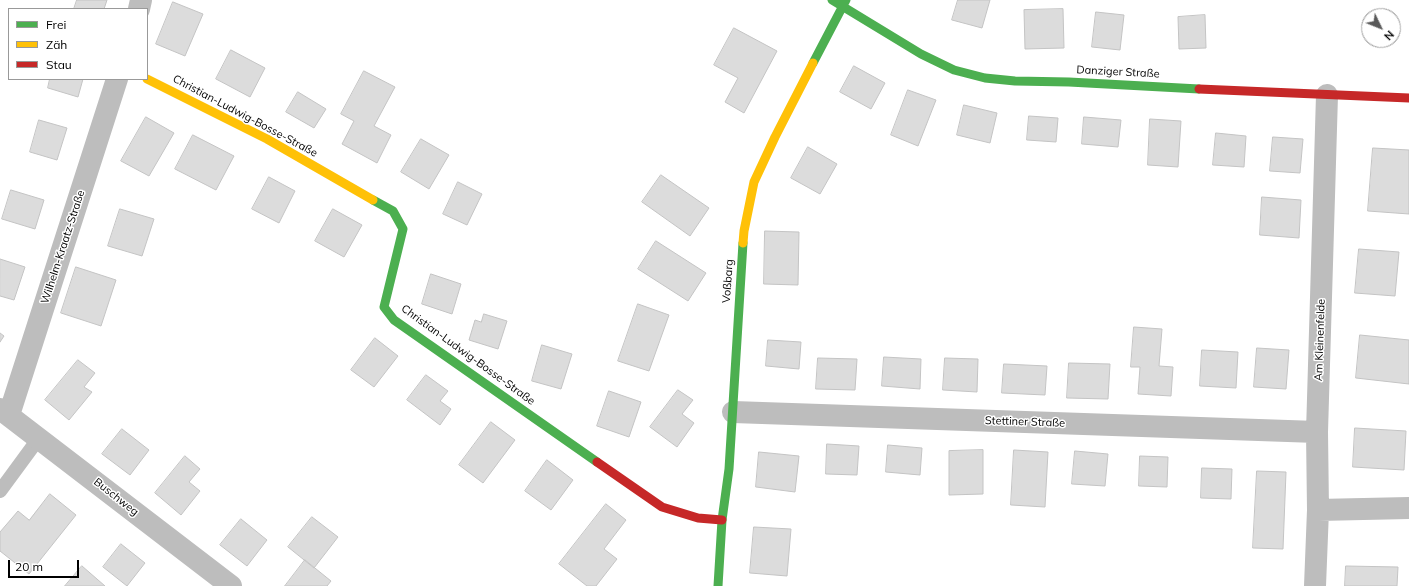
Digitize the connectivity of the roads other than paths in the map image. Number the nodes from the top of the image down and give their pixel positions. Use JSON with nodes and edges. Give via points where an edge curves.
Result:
{"nodes":[{"id":1,"x":832,"y":0,"type":"edge"},
{"id":2,"x":844,"y":4,"type":"edge"},
{"id":3,"x":148,"y":79,"type":"edge"},
{"id":4,"x":117,"y":80,"type":"edge"},
{"id":5,"x":1327,"y":95,"type":"junction"},
{"id":6,"x":1409,"y":98,"type":"edge"},
{"id":7,"x":4,"y":412,"type":"edge"},
{"id":8,"x":733,"y":412,"type":"junction"},
{"id":9,"x":1317,"y":432,"type":"junction"},
{"id":10,"x":39,"y":438,"type":"junction"},
{"id":11,"x":0,"y":491,"type":"edge"},
{"id":12,"x":1409,"y":508,"type":"edge"},
{"id":13,"x":1318,"y":510,"type":"junction"},
{"id":14,"x":722,"y":520,"type":"junction"},
{"id":15,"x":231,"y":586,"type":"edge"},
{"id":16,"x":718,"y":586,"type":"edge"},
{"id":17,"x":1315,"y":586,"type":"edge"}],
"edges":[{"from":1,"to":2,"type":"street","name":"Danziger Straße"},
{"from":2,"to":5,"type":"street","name":"Danziger Straße","via":[[921,54],[954,70],[985,78]]},
{"from":2,"to":8,"type":"street","name":"Voßbarg","via":[[754,182],[744,231]]},
{"from":3,"to":14,"type":"street","name":"Christian-Ludwig-Bosse-Straße","via":[[266,138],[393,211],[403,229],[384,307],[394,320],[662,507],[698,518]]},
{"from":4,"to":7,"type":"street","name":"Wilhelm-Kraatz-Straße"},
{"from":5,"to":6,"type":"street","name":"Danziger Straße"},
{"from":5,"to":9,"type":"street","name":"Am Kleinenfelde"},
{"from":7,"to":10,"type":"street","name":"Buschweg"},
{"from":8,"to":9,"type":"street","name":"Stettiner Straße"},
{"from":8,"to":14,"type":"street","name":"Voßbarg"},
{"from":9,"to":13,"type":"street","name":"Am Kleinenfelde"},
{"from":10,"to":11,"type":"lane"},
{"from":10,"to":15,"type":"street","name":"Buschweg"},
{"from":12,"to":13,"type":"street"},
{"from":13,"to":17,"type":"street","name":"Am Kleinenfelde"},
{"from":14,"to":16,"type":"street","name":"Voßbarg"}]}
